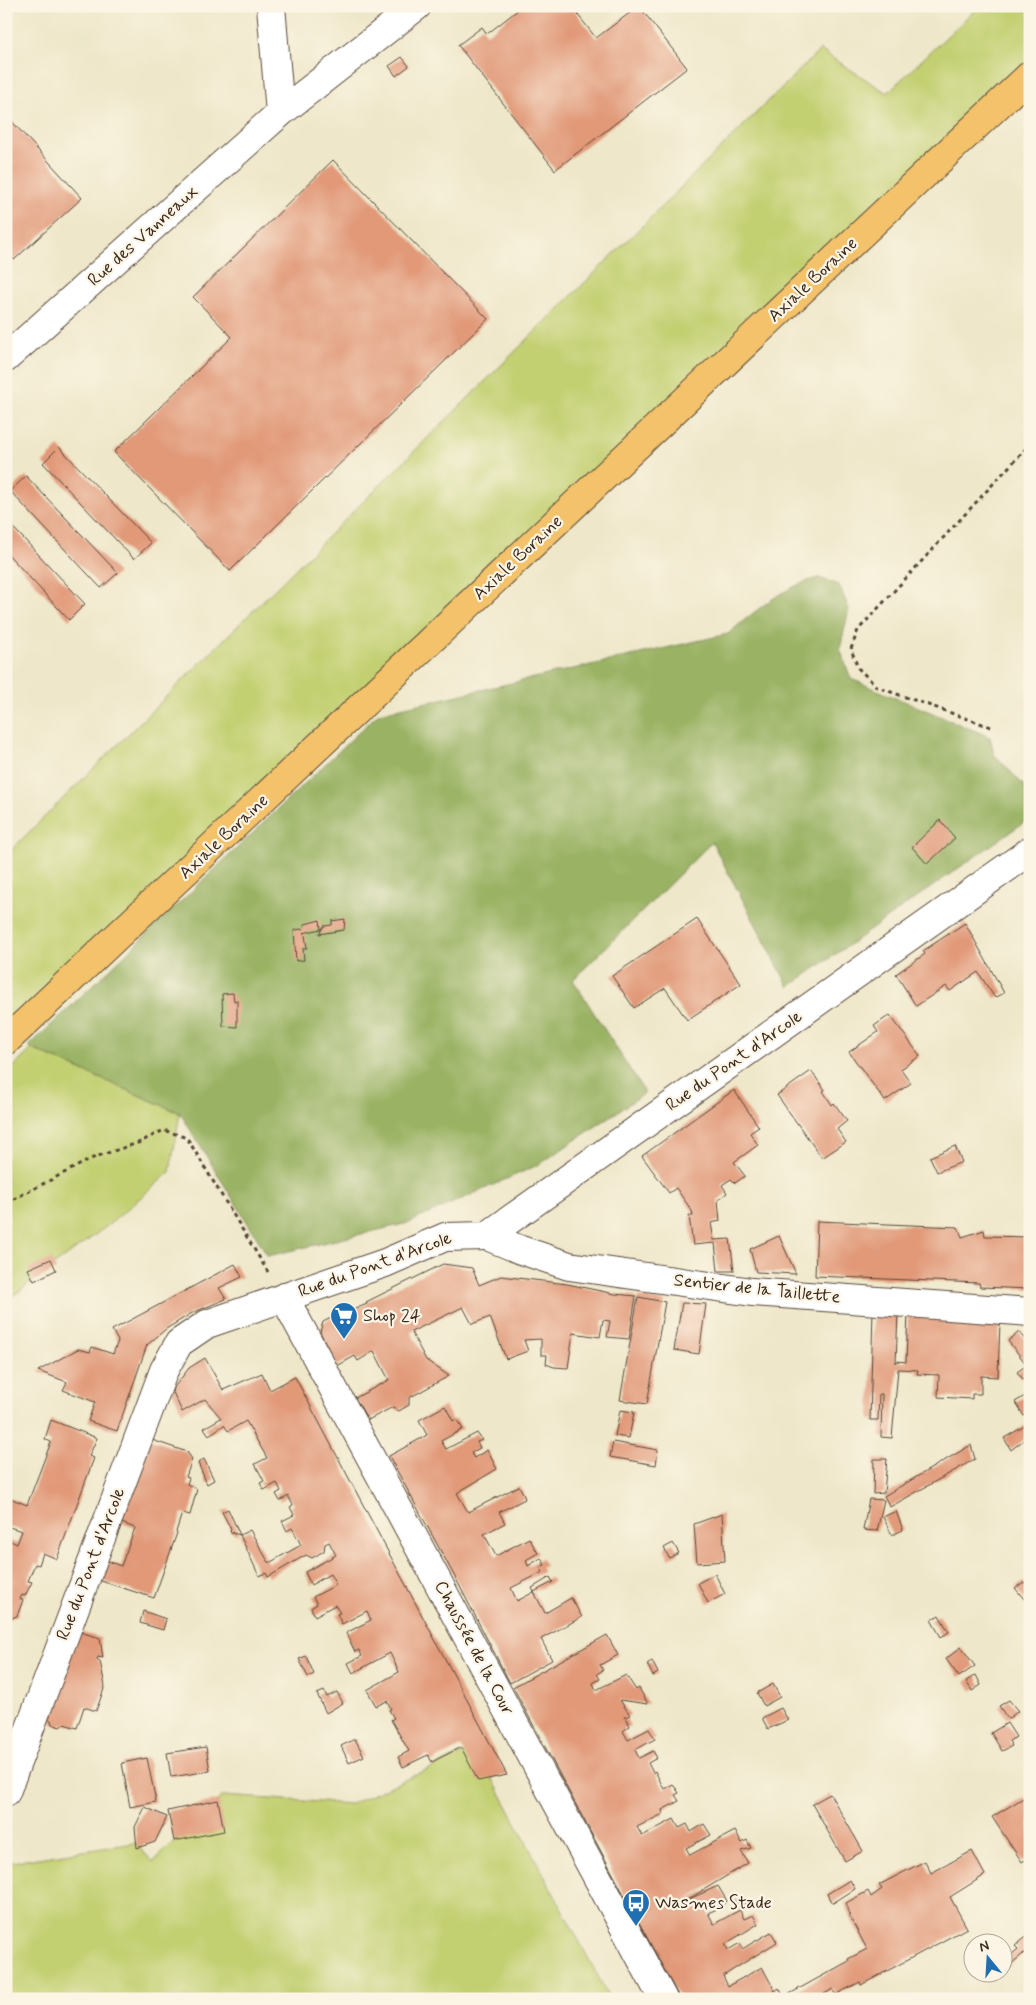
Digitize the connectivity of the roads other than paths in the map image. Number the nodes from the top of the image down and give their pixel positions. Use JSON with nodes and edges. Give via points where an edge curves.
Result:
{"nodes":[{"id":1,"x":271,"y":6,"type":"edge"},
{"id":2,"x":417,"y":6,"type":"edge"},
{"id":3,"x":1030,"y":75,"type":"edge"},
{"id":4,"x":280,"y":114,"type":"junction"},
{"id":5,"x":6,"y":358,"type":"edge"},
{"id":6,"x":1030,"y":851,"type":"edge"},
{"id":7,"x":6,"y":1041,"type":"edge"},
{"id":8,"x":487,"y":1236,"type":"junction"},
{"id":9,"x":284,"y":1297,"type":"junction"},
{"id":10,"x":1028,"y":1313,"type":"edge"},
{"id":11,"x":6,"y":1792,"type":"edge"},
{"id":12,"x":663,"y":1999,"type":"edge"}],
"edges":[{"from":1,"to":4,"type":"street"},
{"from":2,"to":4,"type":"street","name":"Rue des Vanneaux"},
{"from":3,"to":7,"type":"main road","name":"Axiale Boraine"},
{"from":4,"to":5,"type":"street","name":"Rue des Vanneaux"},
{"from":6,"to":8,"type":"street","name":"Rue du Pont d'Arcole"},
{"from":8,"to":9,"type":"street","name":"Rue du Pont d'Arcole","via":[[445,1237],[385,1263]]},
{"from":8,"to":10,"type":"street","name":"Sentier de la Taillette","via":[[569,1266],[733,1289]]},
{"from":9,"to":11,"type":"street","name":"Rue du Pont d'Arcole","via":[[207,1324],[179,1343],[164,1370]]},
{"from":9,"to":12,"type":"street","name":"Chaussée de la Cour"}]}
